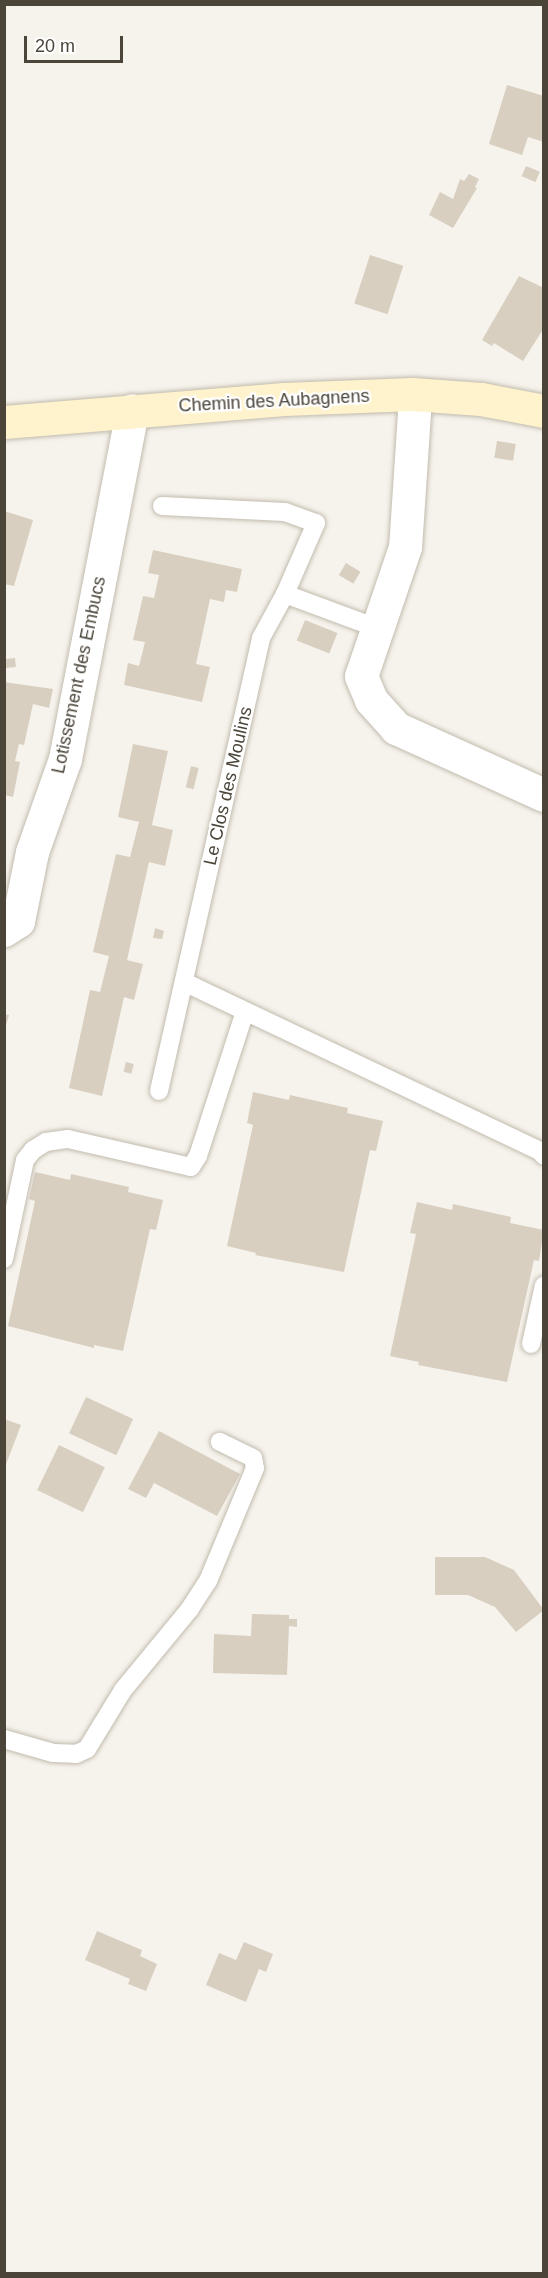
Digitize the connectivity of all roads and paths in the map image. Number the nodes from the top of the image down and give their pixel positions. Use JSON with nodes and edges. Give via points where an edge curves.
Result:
{"nodes":[{"id":1,"x":412,"y":394,"type":"junction"},
{"id":2,"x":132,"y":410,"type":"junction"},
{"id":3,"x":543,"y":411,"type":"edge"},
{"id":4,"x":4,"y":422,"type":"edge"},
{"id":5,"x":162,"y":506,"type":"dead end"},
{"id":6,"x":285,"y":594,"type":"junction"},
{"id":7,"x":377,"y":628,"type":"junction"},
{"id":8,"x":543,"y":795,"type":"edge"},
{"id":9,"x":4,"y":930,"type":"edge"},
{"id":10,"x":184,"y":982,"type":"junction"},
{"id":11,"x":245,"y":1011,"type":"junction"},
{"id":12,"x":159,"y":1091,"type":"dead end"},
{"id":13,"x":543,"y":1156,"type":"edge"},
{"id":14,"x":4,"y":1259,"type":"edge"},
{"id":15,"x":543,"y":1285,"type":"edge"},
{"id":16,"x":531,"y":1344,"type":"dead end"},
{"id":17,"x":220,"y":1442,"type":"dead end"},
{"id":18,"x":4,"y":1739,"type":"edge"}],
"edges":[{"from":1,"to":2,"type":"street","name":"Chemin des Aubagnens"},
{"from":1,"to":3,"type":"street","name":"Chemin des Aubagnens","via":[[481,399]]},
{"from":1,"to":7,"type":"street","via":[[405,548]]},
{"from":2,"to":4,"type":"street","name":"Chemin des Aubagnens"},
{"from":2,"to":9,"type":"street","name":"Lotissement des Embucs","via":[[65,759],[32,852],[18,921]]},
{"from":5,"to":6,"type":"lane","name":"Le Clos des Moulins","via":[[285,512],[316,523]]},
{"from":6,"to":7,"type":"lane"},
{"from":6,"to":10,"type":"lane","name":"Le Clos des Moulins","via":[[261,638]]},
{"from":7,"to":8,"type":"street","via":[[361,676],[371,700],[396,728]]},
{"from":10,"to":11,"type":"lane"},
{"from":10,"to":12,"type":"lane","name":"Le Clos des Moulins"},
{"from":11,"to":13,"type":"lane","via":[[540,1151]]},
{"from":11,"to":14,"type":"lane","via":[[198,1156],[190,1167],[68,1139],[46,1142],[25,1160]]},
{"from":15,"to":16,"type":"lane"},
{"from":17,"to":18,"type":"lane","via":[[253,1458],[255,1468],[208,1581],[189,1610],[123,1690],[87,1749],[76,1754],[53,1753]]}]}
